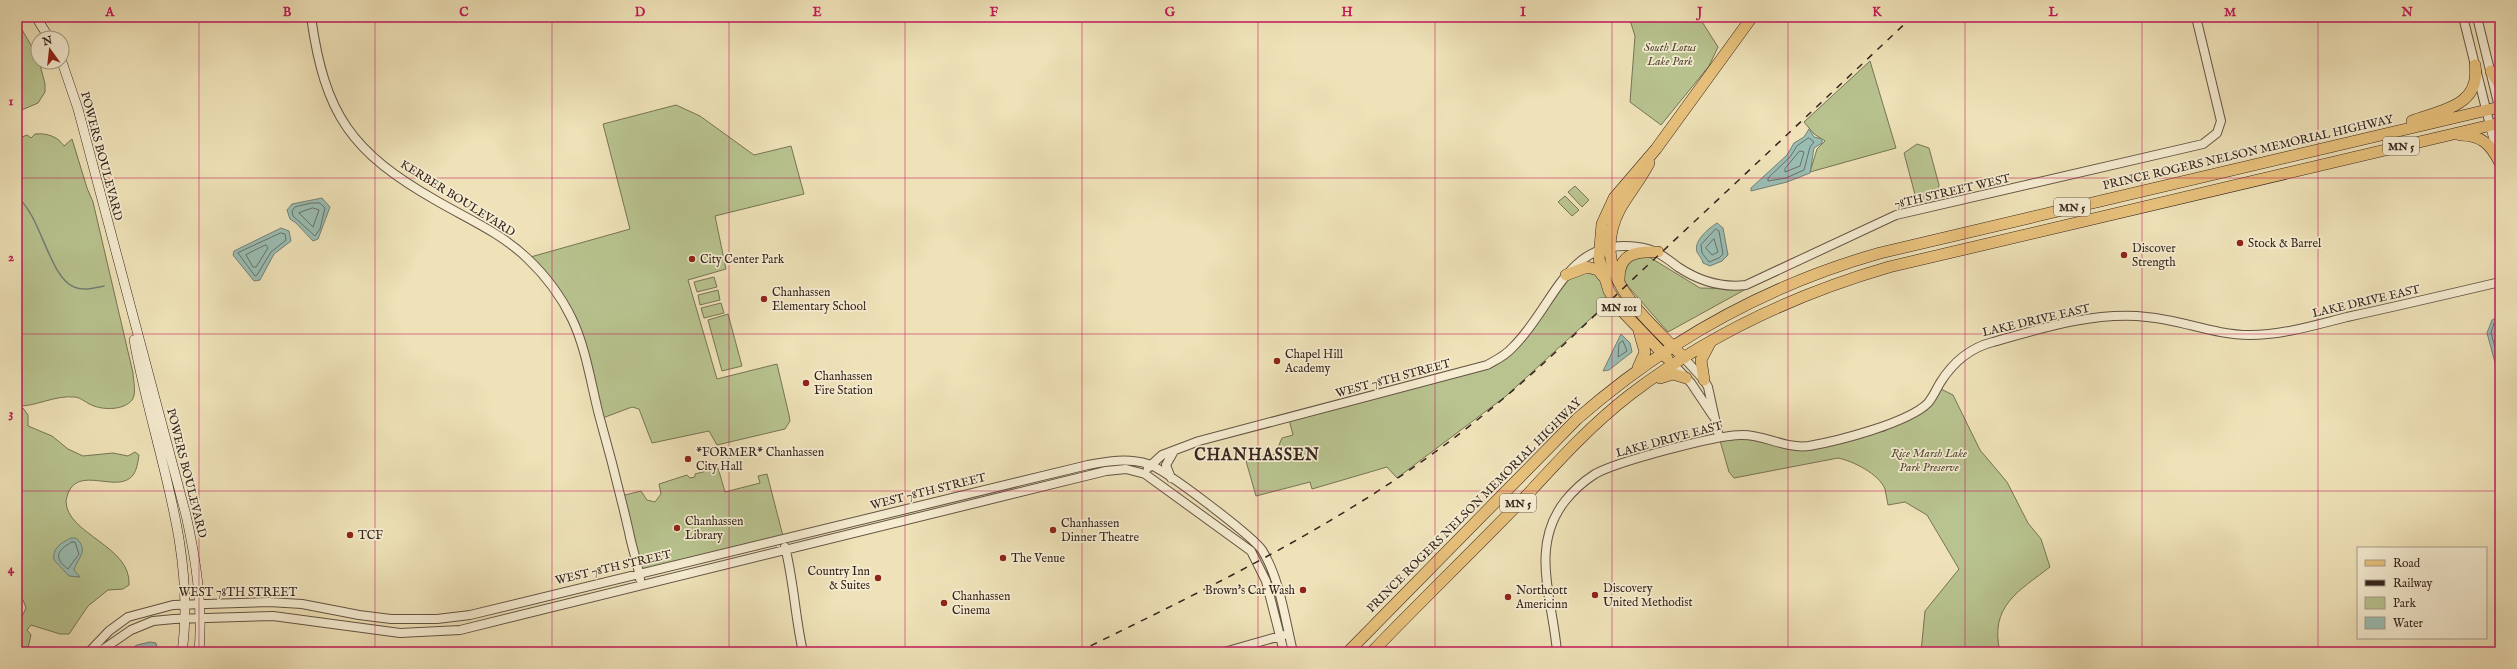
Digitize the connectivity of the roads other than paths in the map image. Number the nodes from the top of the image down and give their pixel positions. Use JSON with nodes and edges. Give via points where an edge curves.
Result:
{"nodes":[{"id":1,"x":36,"y":17,"type":"edge"},
{"id":2,"x":311,"y":17,"type":"edge"},
{"id":3,"x":1752,"y":17,"type":"edge"},
{"id":4,"x":2196,"y":17,"type":"edge"},
{"id":5,"x":2463,"y":17,"type":"edge"},
{"id":6,"x":2477,"y":17,"type":"edge"},
{"id":7,"x":44,"y":30,"type":"edge"},
{"id":8,"x":2475,"y":65,"type":"junction"},
{"id":9,"x":65,"y":70,"type":"edge"},
{"id":10,"x":2491,"y":71,"type":"junction"},
{"id":11,"x":2500,"y":86,"type":"edge"},
{"id":12,"x":2500,"y":108,"type":"edge"},
{"id":13,"x":2486,"y":110,"type":"junction"},
{"id":14,"x":2495,"y":124,"type":"edge"},
{"id":15,"x":2446,"y":136,"type":"junction"},
{"id":16,"x":2321,"y":148,"type":"junction"},
{"id":17,"x":1656,"y":149,"type":"junction"},
{"id":18,"x":2500,"y":162,"type":"edge"},
{"id":19,"x":1611,"y":247,"type":"junction"},
{"id":20,"x":1598,"y":249,"type":"junction"},
{"id":21,"x":1658,"y":252,"type":"junction"},
{"id":22,"x":1566,"y":276,"type":"junction"},
{"id":23,"x":1603,"y":276,"type":"junction"},
{"id":24,"x":2500,"y":282,"type":"edge"},
{"id":25,"x":1619,"y":286,"type":"junction"},
{"id":26,"x":128,"y":303,"type":"junction"},
{"id":27,"x":1638,"y":328,"type":"junction"},
{"id":28,"x":1711,"y":341,"type":"junction"},
{"id":29,"x":1673,"y":346,"type":"junction"},
{"id":30,"x":1663,"y":352,"type":"junction"},
{"id":31,"x":1684,"y":358,"type":"junction"},
{"id":32,"x":1673,"y":364,"type":"junction"},
{"id":33,"x":1636,"y":371,"type":"junction"},
{"id":34,"x":1686,"y":378,"type":"junction"},
{"id":35,"x":1704,"y":380,"type":"junction"},
{"id":36,"x":1641,"y":387,"type":"junction"},
{"id":37,"x":1714,"y":416,"type":"junction"},
{"id":38,"x":1719,"y":437,"type":"junction"},
{"id":39,"x":1177,"y":449,"type":"junction"},
{"id":40,"x":1150,"y":464,"type":"junction"},
{"id":41,"x":1145,"y":474,"type":"junction"},
{"id":42,"x":1171,"y":478,"type":"junction"},
{"id":43,"x":784,"y":540,"type":"junction"},
{"id":44,"x":786,"y":551,"type":"junction"},
{"id":45,"x":639,"y":575,"type":"junction"},
{"id":46,"x":640,"y":587,"type":"junction"},
{"id":47,"x":186,"y":604,"type":"junction"},
{"id":48,"x":200,"y":605,"type":"junction"},
{"id":49,"x":200,"y":618,"type":"junction"},
{"id":50,"x":186,"y":619,"type":"junction"},
{"id":51,"x":1285,"y":635,"type":"junction"},
{"id":52,"x":89,"y":652,"type":"edge"},
{"id":53,"x":99,"y":652,"type":"edge"},
{"id":54,"x":182,"y":652,"type":"edge"},
{"id":55,"x":199,"y":652,"type":"edge"},
{"id":56,"x":804,"y":652,"type":"edge"},
{"id":57,"x":1224,"y":652,"type":"edge"},
{"id":58,"x":1284,"y":652,"type":"edge"},
{"id":59,"x":1293,"y":652,"type":"edge"},
{"id":60,"x":1348,"y":652,"type":"edge"},
{"id":61,"x":1372,"y":652,"type":"edge"},
{"id":62,"x":1557,"y":652,"type":"edge"}],
"edges":[{"from":1,"to":7,"type":"main road"},
{"from":2,"to":45,"type":"street","name":"KERBER BOULEVARD","via":[[317,56],[330,97],[341,119],[360,145],[383,166],[497,234],[527,258],[554,288],[572,320],[582,352]]},
{"from":3,"to":17,"type":"main road","number":"MN 101"},
{"from":4,"to":21,"type":"street","name":"78TH STREET WEST","via":[[2221,115],[2217,133],[2211,140],[2195,147],[1896,215],[1746,285],[1732,286],[1700,279]]},
{"from":5,"to":8,"type":"street"},
{"from":6,"to":10,"type":"street"},
{"from":8,"to":13,"type":"street"},
{"from":8,"to":16,"type":"main road","via":[[2474,89],[2458,104],[2393,127]]},
{"from":9,"to":26,"type":"main road","name":"POWERS BOULEVARD","via":[[78,109]]},
{"from":10,"to":11,"type":"main road"},
{"from":10,"to":12,"type":"street"},
{"from":12,"to":13,"type":"main road","number":"MN 5"},
{"from":13,"to":14,"type":"street"},
{"from":13,"to":16,"type":"main road","name":"PRINCE ROGERS NELSON MEMORIAL HIGHWAY","number":"MN 5"},
{"from":14,"to":15,"type":"main road","number":"MN 5"},
{"from":14,"to":18,"type":"main road"},
{"from":15,"to":18,"type":"main road","via":[[2467,135],[2482,139],[2493,149]]},
{"from":15,"to":28,"type":"main road","number":"MN 5","via":[[1889,267],[1840,282],[1780,306]]},
{"from":16,"to":29,"type":"main road","name":"PRINCE ROGERS NELSON MEMORIAL HIGHWAY","number":"MN 5","via":[[1906,246],[1846,263],[1799,280],[1742,306]]},
{"from":17,"to":19,"type":"main road","number":"MN 101","via":[[1620,209],[1613,227]]},
{"from":17,"to":20,"type":"main road","number":"MN 101","via":[[1611,202],[1602,224]]},
{"from":19,"to":20,"type":"street","name":"78TH STREET WEST"},
{"from":19,"to":21,"type":"street","name":"78TH STREET WEST","via":[[1637,246]]},
{"from":19,"to":25,"type":"main road","number":"MN 101","via":[[1613,270]]},
{"from":20,"to":22,"type":"street","name":"WEST 78TH STREET","via":[[1583,258]]},
{"from":20,"to":23,"type":"main road","number":"MN 101"},
{"from":21,"to":25,"type":"main road","via":[[1642,252],[1626,258],[1620,269]]},
{"from":22,"to":23,"type":"main road","via":[[1587,267],[1598,270]]},
{"from":22,"to":39,"type":"street","name":"WEST 78TH STREET","via":[[1513,348],[1488,365]]},
{"from":23,"to":27,"type":"main road","number":"MN 101","via":[[1613,298]]},
{"from":24,"to":38,"type":"street","name":"LAKE DRIVE EAST","via":[[2271,334],[2229,334],[2145,316],[2102,317],[1992,342],[1973,350],[1956,361],[1928,403],[1913,415],[1894,423],[1808,446],[1790,446],[1749,435]]},
{"from":25,"to":29,"type":"main road","number":"MN 101","via":[[1635,307]]},
{"from":26,"to":47,"type":"main road","name":"POWERS BOULEVARD","via":[[143,388],[180,544]]},
{"from":26,"to":48,"type":"main road","name":"POWERS BOULEVARD","via":[[186,515],[194,553]]},
{"from":27,"to":30,"type":"main road","number":"MN 101"},
{"from":27,"to":33,"type":"main road","via":[[1645,352]]},
{"from":28,"to":31,"type":"main road","number":"MN 5"},
{"from":28,"to":35,"type":"main road","via":[[1701,360]]},
{"from":29,"to":30,"type":"main road","name":"PRINCE ROGERS NELSON MEMORIAL HIGHWAY","number":"MN 5"},
{"from":29,"to":31,"type":"main road","number":"MN 101"},
{"from":30,"to":32,"type":"main road","number":"MN 101"},
{"from":30,"to":33,"type":"main road","name":"PRINCE ROGERS NELSON MEMORIAL HIGHWAY","number":"MN 5"},
{"from":31,"to":32,"type":"main road","number":"MN 5"},
{"from":31,"to":35,"type":"street"},
{"from":32,"to":34,"type":"street"},
{"from":32,"to":36,"type":"main road","number":"MN 5"},
{"from":33,"to":60,"type":"main road","name":"PRINCE ROGERS NELSON MEMORIAL HIGHWAY","number":"MN 5","via":[[1560,434]]},
{"from":34,"to":36,"type":"main road","via":[[1673,374]]},
{"from":34,"to":37,"type":"street"},
{"from":35,"to":37,"type":"street","via":[[1712,400]]},
{"from":36,"to":61,"type":"main road","number":"MN 5","via":[[1564,453],[1527,495]]},
{"from":37,"to":38,"type":"street"},
{"from":38,"to":62,"type":"street","name":"LAKE DRIVE EAST","via":[[1620,464],[1597,473],[1564,501],[1546,538],[1544,563],[1555,623]]},
{"from":39,"to":40,"type":"street","name":"WEST 78TH STREET"},
{"from":39,"to":42,"type":"street","via":[[1167,462],[1167,472]]},
{"from":40,"to":41,"type":"street"},
{"from":40,"to":42,"type":"street"},
{"from":40,"to":43,"type":"street","name":"WEST 78TH STREET","via":[[1131,461],[1104,462]]},
{"from":41,"to":44,"type":"street","name":"WEST 78TH STREET","via":[[1126,469],[1106,471]]},
{"from":41,"to":51,"type":"street","via":[[1251,551],[1266,581]]},
{"from":42,"to":51,"type":"street","via":[[1246,533],[1262,550],[1275,577]]},
{"from":43,"to":44,"type":"street"},
{"from":43,"to":45,"type":"street","name":"WEST 78TH STREET"},
{"from":44,"to":46,"type":"street","name":"WEST 78TH STREET"},
{"from":44,"to":56,"type":"street","via":[[792,574],[795,616]]},
{"from":45,"to":46,"type":"street","name":"KERBER BOULEVARD"},
{"from":45,"to":48,"type":"street","name":"WEST 78TH STREET","via":[[470,615],[437,619],[359,615],[302,604],[269,602]]},
{"from":46,"to":49,"type":"street","name":"WEST 78TH STREET","via":[[460,630],[400,633],[285,617]]},
{"from":47,"to":48,"type":"street","name":"WEST 78TH STREET"},
{"from":47,"to":50,"type":"main road","name":"POWERS BOULEVARD"},
{"from":47,"to":52,"type":"street","name":"WEST 78TH STREET","via":[[128,617],[108,631]]},
{"from":48,"to":49,"type":"main road","name":"POWERS BOULEVARD"},
{"from":49,"to":50,"type":"street","name":"WEST 78TH STREET"},
{"from":49,"to":55,"type":"main road","name":"POWERS BOULEVARD"},
{"from":50,"to":53,"type":"street","name":"WEST 78TH STREET","via":[[153,621],[131,630]]},
{"from":50,"to":54,"type":"main road","name":"POWERS BOULEVARD"},
{"from":51,"to":57,"type":"street"},
{"from":51,"to":58,"type":"street"},
{"from":51,"to":59,"type":"street"}]}
